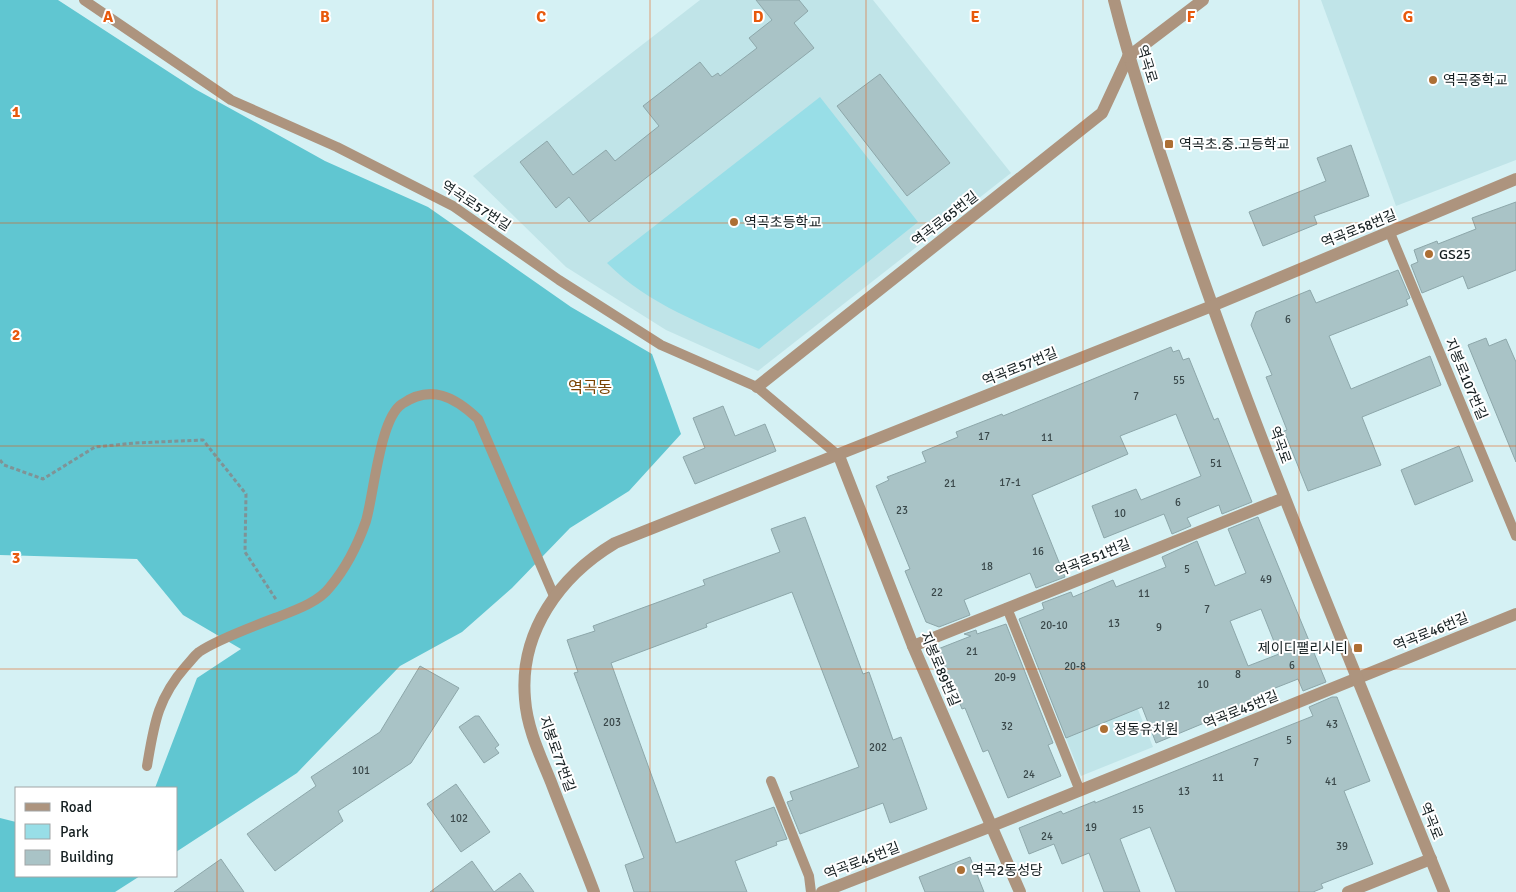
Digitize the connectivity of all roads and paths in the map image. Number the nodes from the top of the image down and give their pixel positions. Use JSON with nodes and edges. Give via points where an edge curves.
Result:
{"nodes":[{"id":1,"x":84,"y":0,"type":"edge"},
{"id":2,"x":1114,"y":0,"type":"edge"},
{"id":3,"x":1203,"y":0,"type":"edge"},
{"id":4,"x":1128,"y":57,"type":"junction"},
{"id":5,"x":1516,"y":179,"type":"edge"},
{"id":6,"x":1390,"y":233,"type":"junction"},
{"id":7,"x":1212,"y":306,"type":"junction"},
{"id":8,"x":757,"y":387,"type":"junction"},
{"id":9,"x":839,"y":456,"type":"junction"},
{"id":10,"x":0,"y":460,"type":"edge"},
{"id":11,"x":1284,"y":498,"type":"junction"},
{"id":12,"x":1516,"y":536,"type":"edge"},
{"id":13,"x":554,"y":596,"type":"junction"},
{"id":14,"x":1007,"y":608,"type":"junction"},
{"id":15,"x":286,"y":614,"type":"junction"},
{"id":16,"x":1516,"y":614,"type":"edge"},
{"id":17,"x":913,"y":646,"type":"junction"},
{"id":18,"x":1357,"y":679,"type":"junction"},
{"id":19,"x":147,"y":766,"type":"dead end"},
{"id":20,"x":770,"y":781,"type":"dead end"},
{"id":21,"x":1080,"y":790,"type":"junction"},
{"id":22,"x":992,"y":826,"type":"junction"},
{"id":23,"x":1431,"y":859,"type":"junction"},
{"id":24,"x":594,"y":892,"type":"edge"},
{"id":25,"x":811,"y":892,"type":"edge"},
{"id":26,"x":822,"y":892,"type":"edge"},
{"id":27,"x":1020,"y":892,"type":"edge"},
{"id":28,"x":1348,"y":892,"type":"edge"},
{"id":29,"x":1444,"y":892,"type":"edge"}],
"edges":[{"from":1,"to":8,"type":"lane","name":"역곡로57번길","via":[[231,100],[337,147],[453,206],[559,280],[661,345]]},
{"from":2,"to":4,"type":"street","name":"역곡로"},
{"from":3,"to":4,"type":"street"},
{"from":4,"to":7,"type":"street","name":"역곡로"},
{"from":4,"to":8,"type":"street","name":"역곡로65번길","via":[[1102,113]]},
{"from":5,"to":6,"type":"street","name":"역곡로58번길"},
{"from":6,"to":7,"type":"street","name":"역곡로58번길"},
{"from":6,"to":12,"type":"lane","name":"지봉로107번길"},
{"from":7,"to":9,"type":"street","name":"역곡로57번길"},
{"from":7,"to":11,"type":"street","name":"역곡로"},
{"from":8,"to":9,"type":"lane","name":"역곡로57번길"},
{"from":9,"to":13,"type":"street","name":"역곡로57번길","via":[[615,543],[594,555]]},
{"from":9,"to":17,"type":"street","name":"지봉로89번길"},
{"from":10,"to":15,"type":"path","via":[[4,465],[43,479],[95,447],[203,440],[246,494],[245,552]]},
{"from":11,"to":14,"type":"street","name":"역곡로51번길"},
{"from":11,"to":18,"type":"street","name":"역곡로"},
{"from":13,"to":15,"type":"lane","via":[[478,419],[462,403],[436,394],[418,394],[399,405],[387,422],[366,520],[354,552],[329,589]]},
{"from":13,"to":24,"type":"street","name":"지봉로77번길","via":[[531,638],[524,670],[525,701],[530,729]]},
{"from":14,"to":17,"type":"street","name":"역곡로51번길"},
{"from":14,"to":21,"type":"lane"},
{"from":15,"to":19,"type":"lane","via":[[199,652],[170,685],[155,721]]},
{"from":16,"to":18,"type":"street","name":"역곡로46번길"},
{"from":17,"to":22,"type":"street","name":"지봉로89번길"},
{"from":18,"to":21,"type":"street","name":"역곡로45번길"},
{"from":18,"to":23,"type":"street","name":"역곡로"},
{"from":20,"to":25,"type":"lane","via":[[809,876]]},
{"from":21,"to":22,"type":"street","name":"역곡로45번길"},
{"from":22,"to":26,"type":"street","name":"역곡로45번길"},
{"from":22,"to":27,"type":"street","name":"지봉로89번길"},
{"from":23,"to":28,"type":"street"},
{"from":23,"to":29,"type":"street","name":"역곡로"}]}
